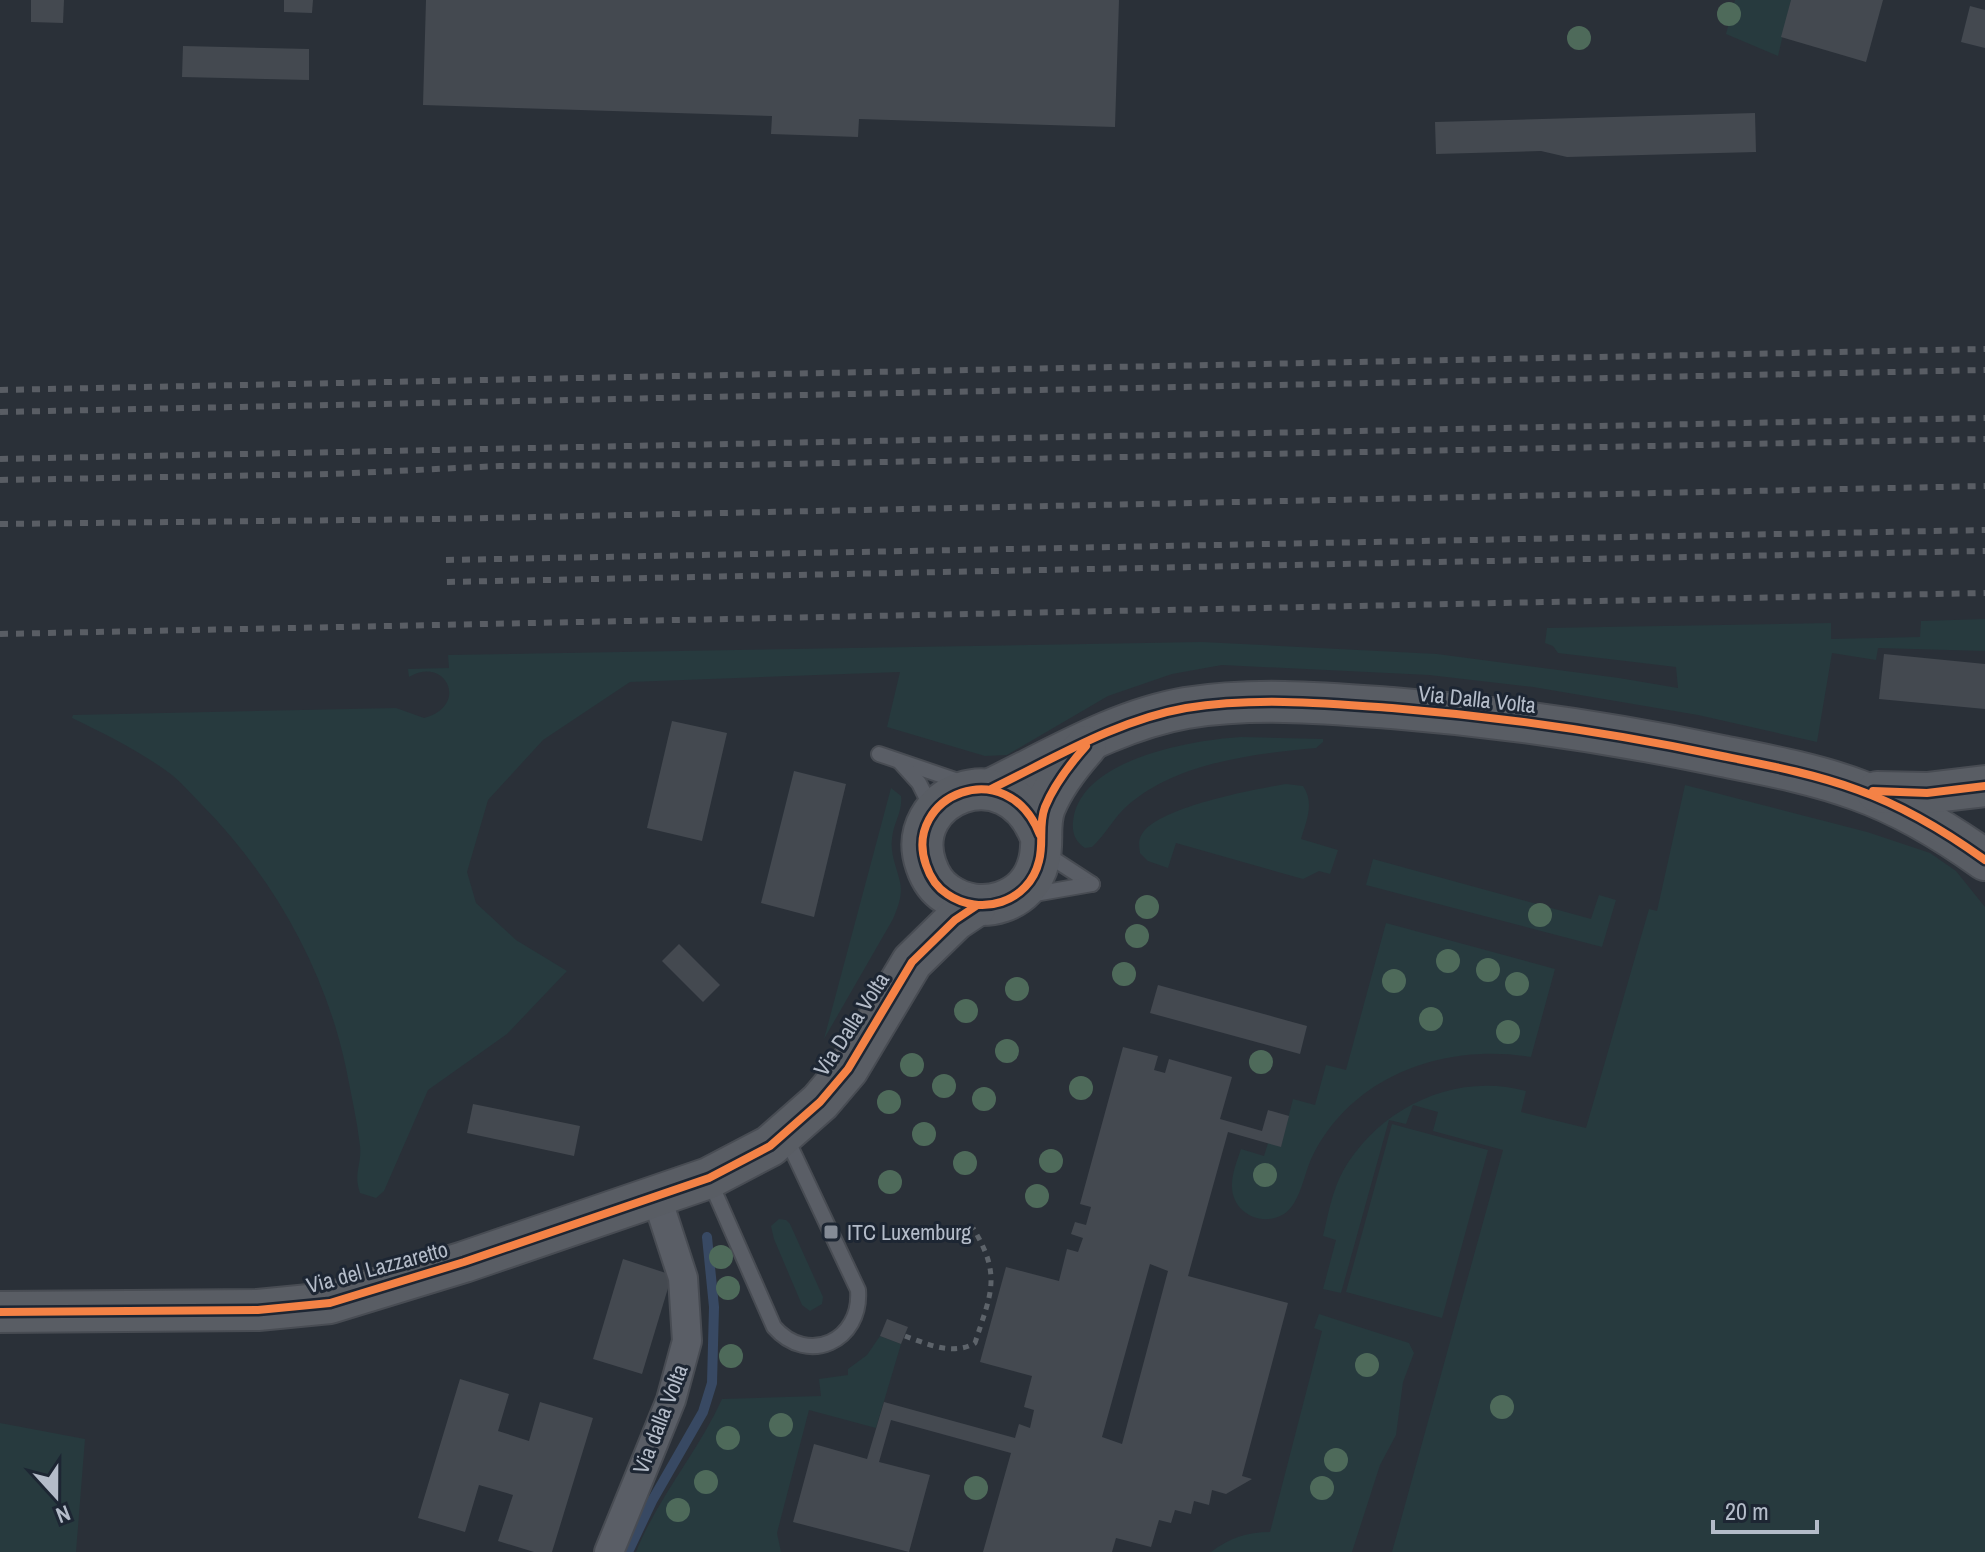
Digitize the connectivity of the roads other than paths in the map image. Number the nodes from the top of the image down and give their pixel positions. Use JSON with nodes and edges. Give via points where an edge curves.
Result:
{"nodes":[{"id":1,"x":1091,"y":742,"type":"junction"},
{"id":2,"x":879,"y":754,"type":"dead end"},
{"id":3,"x":900,"y":762,"type":"junction"},
{"id":4,"x":1985,"y":786,"type":"edge"},
{"id":5,"x":985,"y":789,"type":"junction"},
{"id":6,"x":1858,"y":790,"type":"junction"},
{"id":7,"x":934,"y":814,"type":"junction"},
{"id":8,"x":1040,"y":842,"type":"junction"},
{"id":9,"x":1985,"y":860,"type":"edge"},
{"id":10,"x":930,"y":877,"type":"junction"},
{"id":11,"x":994,"y":902,"type":"junction"},
{"id":12,"x":912,"y":962,"type":"junction"},
{"id":13,"x":784,"y":1135,"type":"junction"},
{"id":14,"x":709,"y":1178,"type":"junction"},
{"id":15,"x":657,"y":1198,"type":"junction"},
{"id":16,"x":0,"y":1312,"type":"edge"},
{"id":17,"x":609,"y":1552,"type":"edge"}],
"edges":[{"from":1,"to":5,"type":"street","name":"Via Dalla Volta"},
{"from":1,"to":6,"type":"street","name":"Via Dalla Volta","via":[[1140,720],[1207,705],[1348,705],[1482,716],[1634,738]]},
{"from":1,"to":8,"type":"street","name":"Via Dalla Volta","via":[[1050,797],[1041,818]]},
{"from":2,"to":3,"type":"lane"},
{"from":3,"to":5,"type":"lane"},
{"from":3,"to":7,"type":"lane","via":[[923,789]]},
{"from":4,"to":6,"type":"street","name":"Via Dalla Volta","via":[[1919,793]]},
{"from":5,"to":7,"type":"street","name":"Via Dalla Volta","via":[[955,796]]},
{"from":5,"to":8,"type":"street","via":[[1022,805],[1033,818]]},
{"from":6,"to":9,"type":"street","name":"Via Dalla Volta","via":[[1946,832]]},
{"from":7,"to":10,"type":"street","name":"Via Dalla Volta","via":[[923,845]]},
{"from":8,"to":11,"type":"street","name":"Via Dalla Volta","via":[[1035,873],[1026,887]]},
{"from":8,"to":11,"type":"lane","via":[[1060,865],[1092,884]]},
{"from":10,"to":11,"type":"street","via":[[950,896]]},
{"from":10,"to":12,"type":"street","name":"Via Dalla Volta"},
{"from":11,"to":12,"type":"street","name":"Via Dalla Volta","via":[[955,920]]},
{"from":12,"to":13,"type":"street","name":"Via Dalla Volta","via":[[848,1069]]},
{"from":13,"to":14,"type":"street","name":"Via Dalla Volta"},
{"from":13,"to":14,"type":"lane","via":[[858,1290],[855,1318],[834,1340],[802,1345],[774,1327]]},
{"from":14,"to":15,"type":"street"},
{"from":15,"to":16,"type":"street","name":"Via del Lazzaretto","via":[[330,1303],[258,1310]]},
{"from":15,"to":17,"type":"street","name":"Via dalla Volta","via":[[683,1278],[687,1341],[671,1400]]}]}
